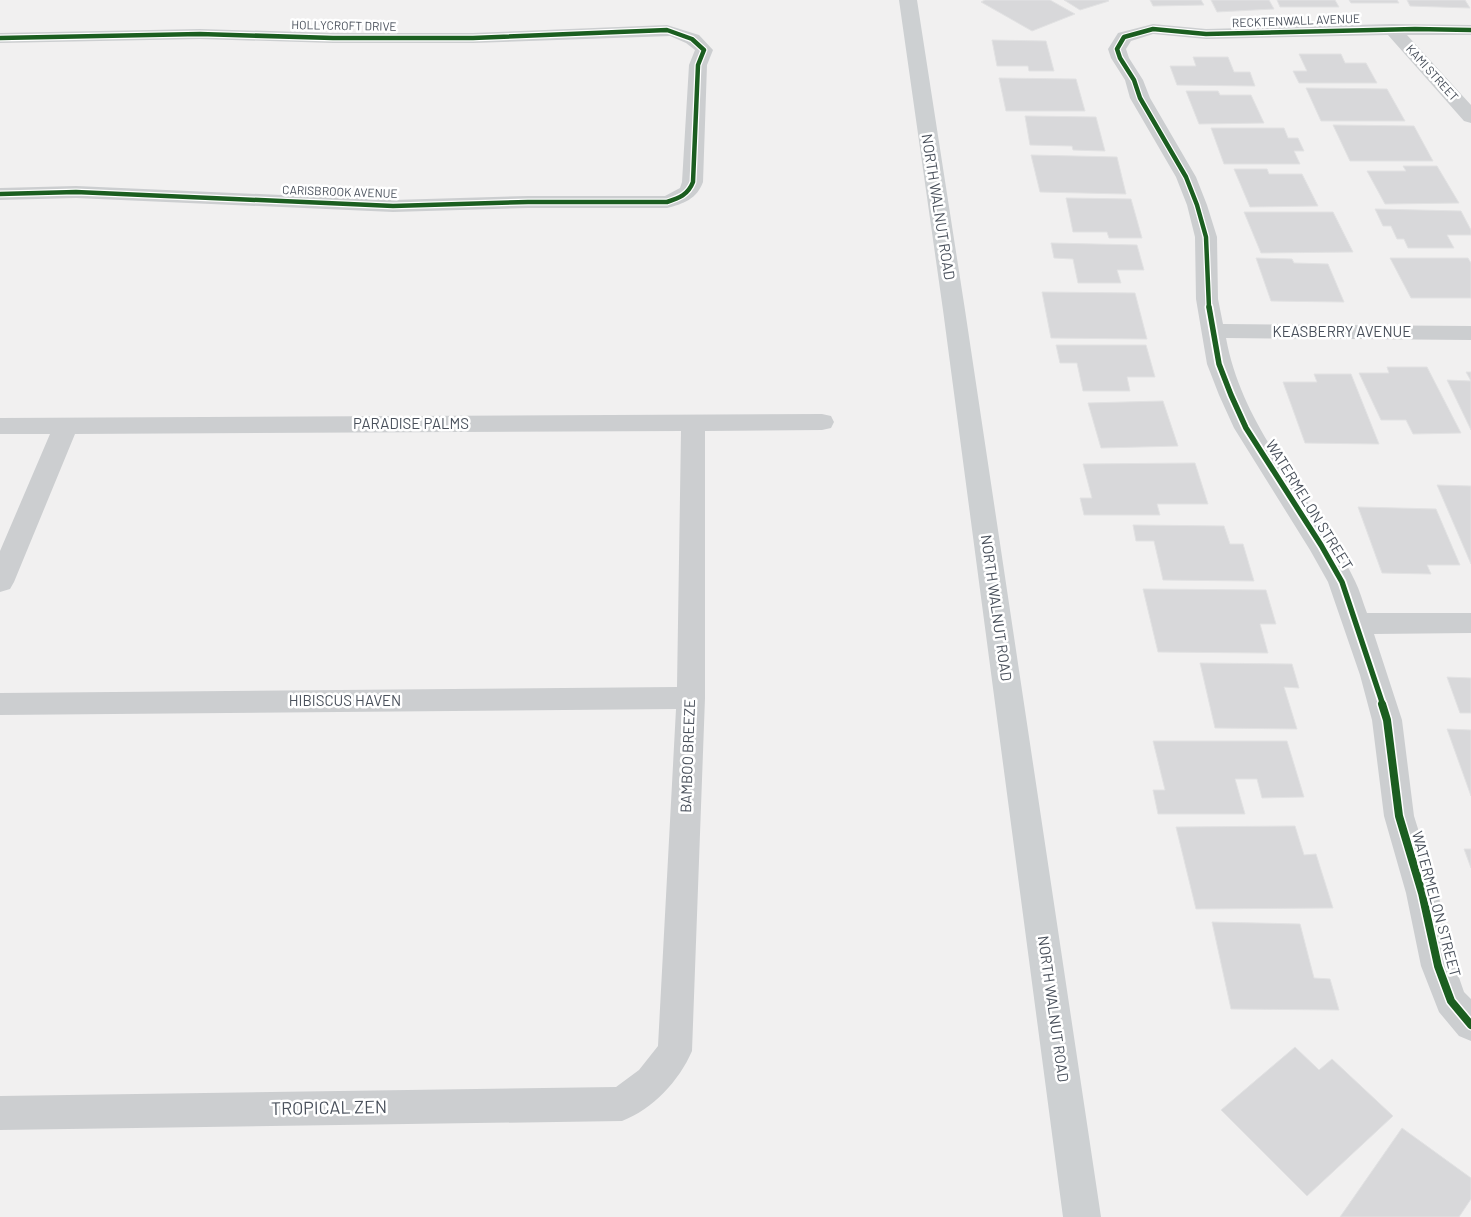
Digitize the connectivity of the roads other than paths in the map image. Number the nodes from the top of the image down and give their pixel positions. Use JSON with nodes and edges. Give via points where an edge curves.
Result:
{"nodes":[{"id":1,"x":908,"y":0,"type":"edge"},
{"id":2,"x":1392,"y":29,"type":"junction"},
{"id":3,"x":1471,"y":30,"type":"edge"},
{"id":4,"x":1124,"y":37,"type":"joint"},
{"id":5,"x":0,"y":38,"type":"edge"},
{"id":6,"x":1471,"y":117,"type":"edge"},
{"id":7,"x":0,"y":194,"type":"edge"},
{"id":8,"x":678,"y":199,"type":"joint"},
{"id":9,"x":1213,"y":331,"type":"junction"},
{"id":10,"x":1471,"y":332,"type":"edge"},
{"id":11,"x":822,"y":422,"type":"dead end"},
{"id":12,"x":693,"y":423,"type":"junction"},
{"id":13,"x":0,"y":426,"type":"edge"},
{"id":14,"x":66,"y":426,"type":"junction"},
{"id":15,"x":0,"y":582,"type":"edge"},
{"id":16,"x":1471,"y":623,"type":"edge"},
{"id":17,"x":1356,"y":624,"type":"junction"},
{"id":18,"x":690,"y":698,"type":"junction"},
{"id":19,"x":0,"y":704,"type":"edge"},
{"id":20,"x":1471,"y":1025,"type":"edge"},
{"id":21,"x":651,"y":1082,"type":"joint"},
{"id":22,"x":0,"y":1113,"type":"edge"},
{"id":23,"x":1082,"y":1217,"type":"edge"}],
"edges":[{"from":1,"to":23,"type":"street","name":"NORTH WALNUT ROAD"},
{"from":2,"to":3,"type":"street","name":"RECKTENWALL AVENUE"},
{"from":2,"to":4,"type":"street","name":"RECKTENWALL AVENUE","via":[[1206,34],[1153,29]]},
{"from":2,"to":6,"type":"street","name":"KAMI STREET"},
{"from":4,"to":9,"type":"street","name":"WATERMELON STREET","via":[[1117,49],[1120,58],[1186,176],[1197,205],[1206,237],[1207,299]]},
{"from":5,"to":8,"type":"street","name":"HOLLYCROFT DRIVE","via":[[200,34],[463,38],[667,30],[700,43],[704,50],[698,65],[694,176],[692,187]]},
{"from":7,"to":8,"type":"street","name":"CARISBROOK AVENUE","via":[[85,193],[392,206],[654,203]]},
{"from":9,"to":10,"type":"street","name":"KEASBERRY AVENUE"},
{"from":9,"to":17,"type":"street","name":"WATERMELON STREET","via":[[1219,364],[1246,428],[1342,582]]},
{"from":11,"to":12,"type":"street","name":"PARADISE PALMS"},
{"from":12,"to":14,"type":"street","name":"PARADISE PALMS"},
{"from":12,"to":18,"type":"street","name":"BAMBOO BREEZE"},
{"from":13,"to":14,"type":"street","name":"PARADISE PALMS"},
{"from":14,"to":15,"type":"street"},
{"from":16,"to":17,"type":"street"},
{"from":17,"to":20,"type":"street","name":"WATERMELON STREET","via":[[1387,720],[1399,816],[1422,893],[1438,966],[1451,1001]]},
{"from":18,"to":19,"type":"street","name":"HIBISCUS HAVEN"},
{"from":18,"to":21,"type":"street","name":"BAMBOO BREEZE","via":[[675,1051]]},
{"from":21,"to":22,"type":"street","name":"TROPICAL ZEN","via":[[622,1104]]}]}
